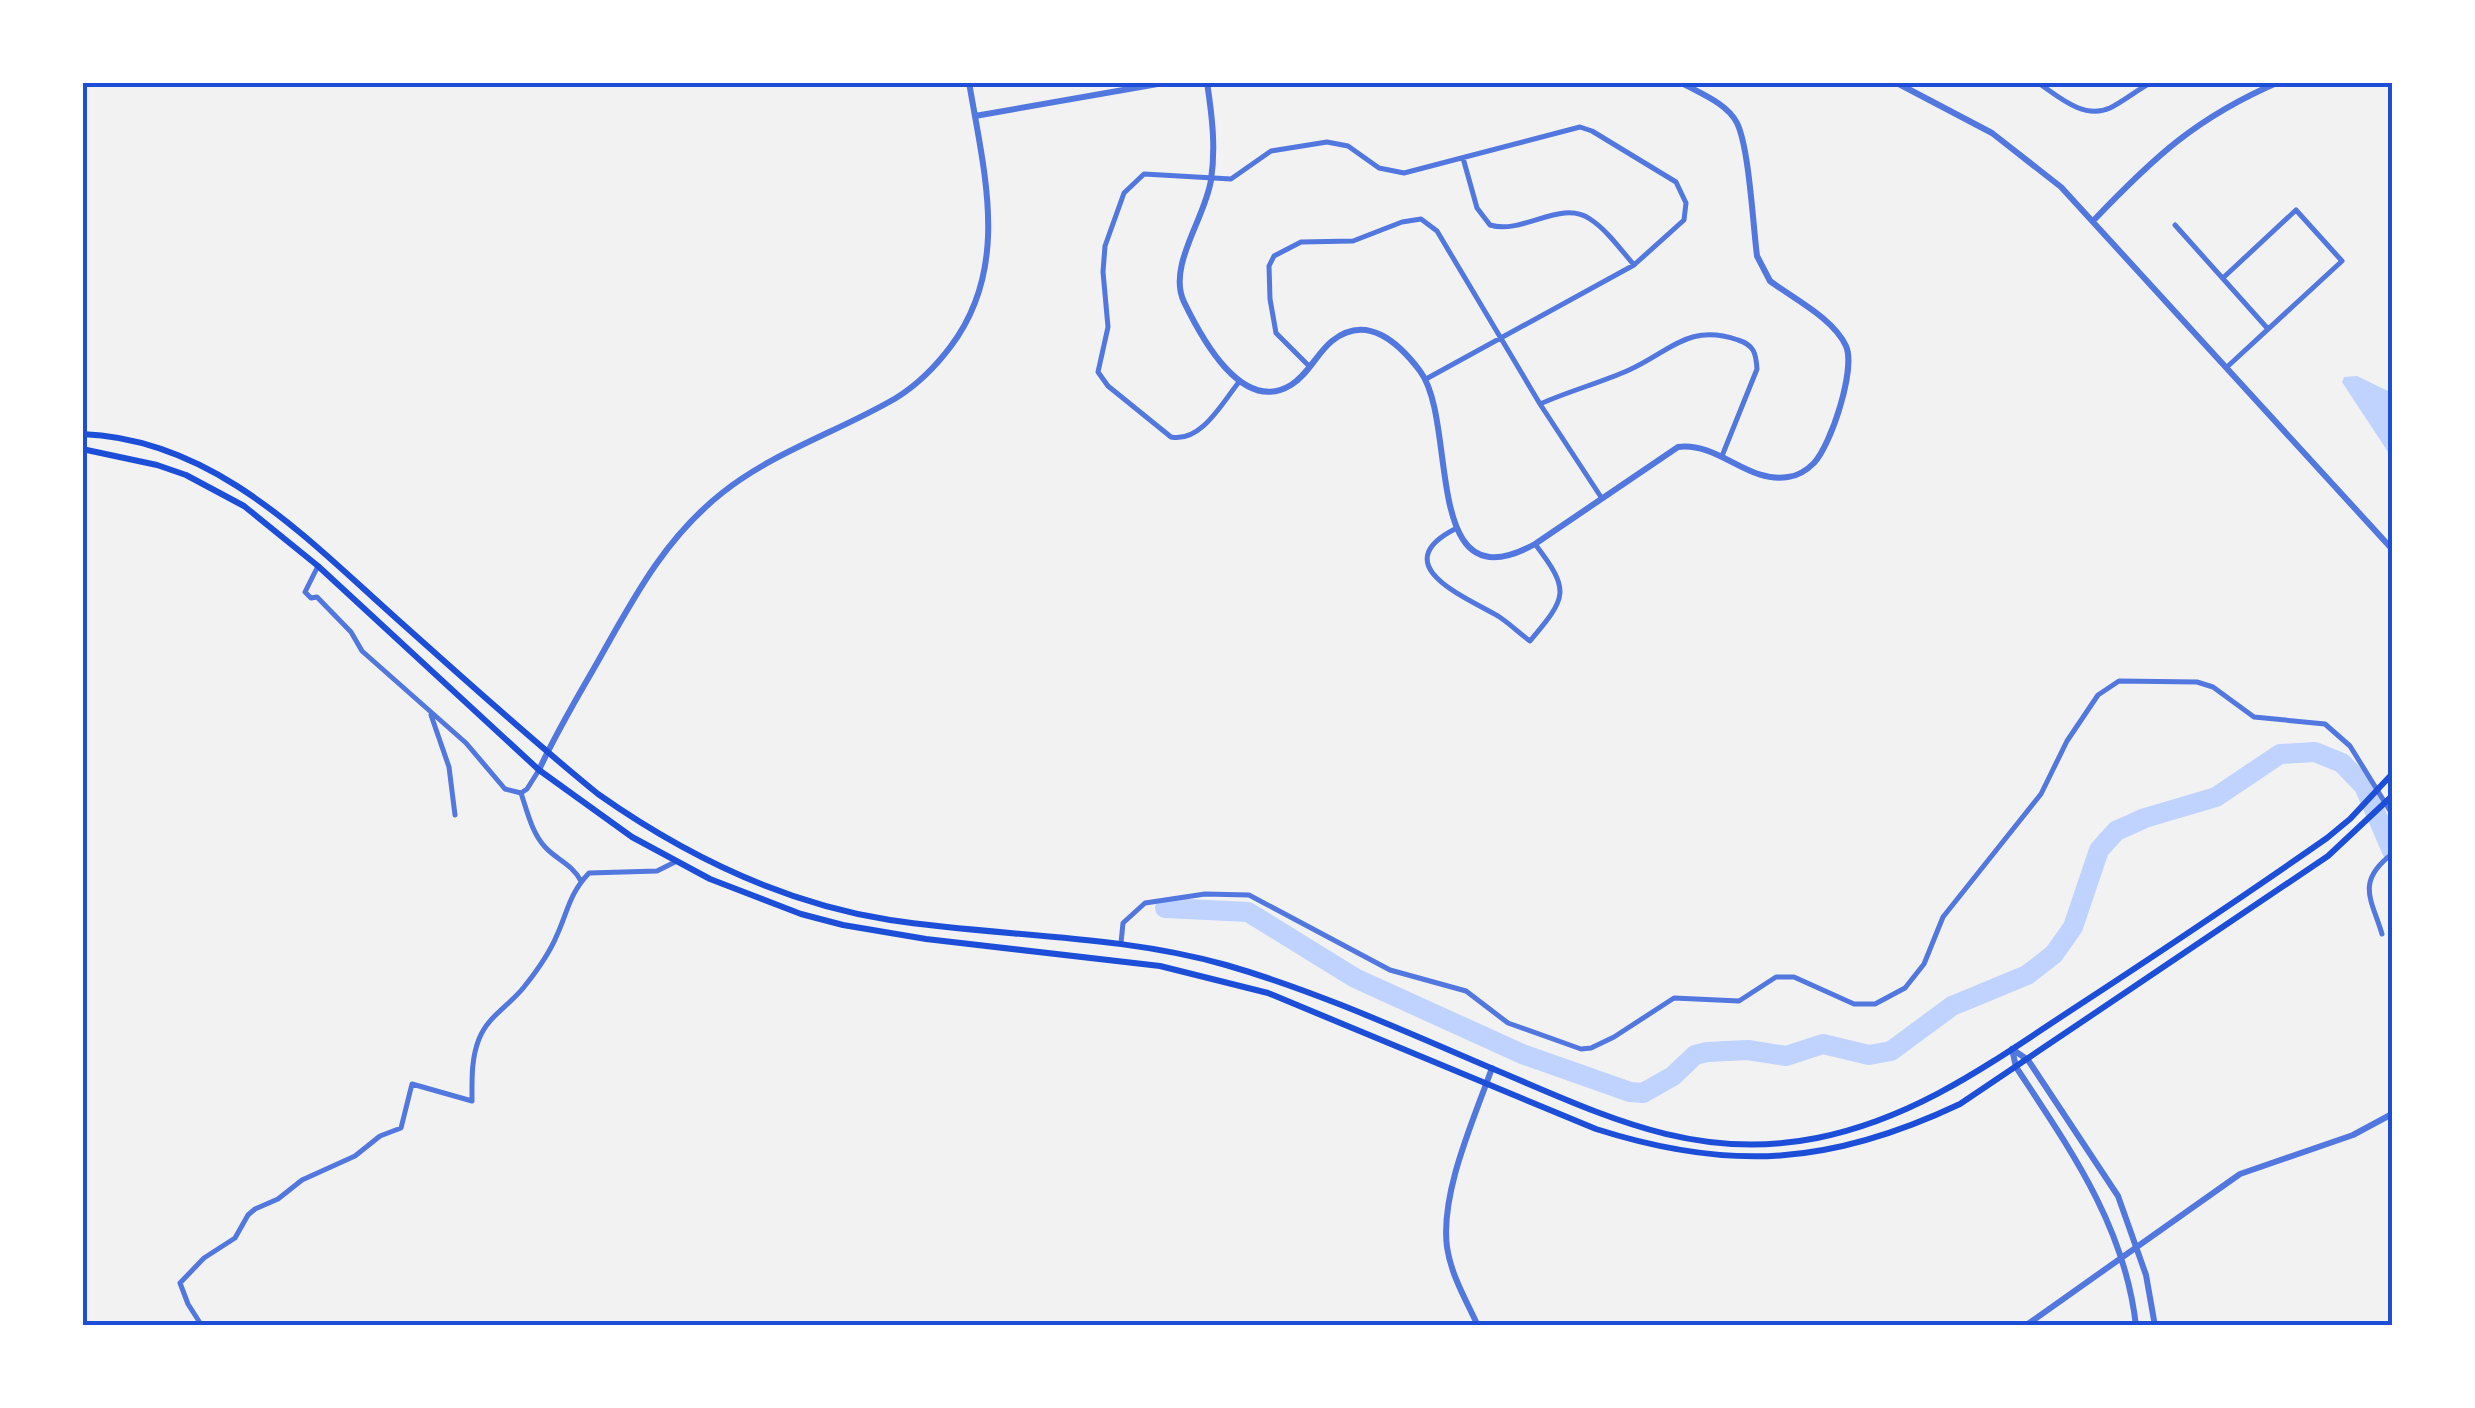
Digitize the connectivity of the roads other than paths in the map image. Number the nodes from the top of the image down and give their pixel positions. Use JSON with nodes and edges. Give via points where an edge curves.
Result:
{"nodes":[{"id":1,"x":969,"y":82,"type":"edge"},
{"id":2,"x":1169,"y":82,"type":"edge"},
{"id":3,"x":1206,"y":82,"type":"edge"},
{"id":4,"x":1680,"y":82,"type":"edge"},
{"id":5,"x":2037,"y":82,"type":"edge"},
{"id":6,"x":2152,"y":82,"type":"edge"},
{"id":7,"x":2279,"y":82,"type":"edge"},
{"id":8,"x":1899,"y":83,"type":"edge"},
{"id":9,"x":974,"y":116,"type":"junction"},
{"id":10,"x":1463,"y":158,"type":"junction"},
{"id":11,"x":1211,"y":179,"type":"junction"},
{"id":12,"x":2093,"y":220,"type":"junction"},
{"id":13,"x":2175,"y":225,"type":"dead end"},
{"id":14,"x":1634,"y":266,"type":"junction"},
{"id":15,"x":2224,"y":277,"type":"junction"},
{"id":16,"x":2268,"y":329,"type":"junction"},
{"id":17,"x":1501,"y":338,"type":"junction"},
{"id":18,"x":1309,"y":366,"type":"junction"},
{"id":19,"x":2227,"y":368,"type":"junction"},
{"id":20,"x":1426,"y":379,"type":"junction"},
{"id":21,"x":1239,"y":382,"type":"junction"},
{"id":22,"x":1540,"y":404,"type":"junction"},
{"id":23,"x":82,"y":434,"type":"edge"},
{"id":24,"x":82,"y":449,"type":"edge"},
{"id":25,"x":1722,"y":456,"type":"junction"},
{"id":26,"x":1601,"y":497,"type":"junction"},
{"id":27,"x":1455,"y":529,"type":"junction"},
{"id":28,"x":1535,"y":544,"type":"junction"},
{"id":29,"x":2392,"y":549,"type":"edge"},
{"id":30,"x":318,"y":566,"type":"junction"},
{"id":31,"x":431,"y":715,"type":"junction"},
{"id":32,"x":547,"y":752,"type":"junction"},
{"id":33,"x":539,"y":770,"type":"junction"},
{"id":34,"x":2392,"y":774,"type":"edge"},
{"id":35,"x":520,"y":793,"type":"junction"},
{"id":36,"x":2392,"y":797,"type":"edge"},
{"id":37,"x":2392,"y":814,"type":"edge"},
{"id":38,"x":455,"y":815,"type":"dead end"},
{"id":39,"x":2390,"y":856,"type":"edge"},
{"id":40,"x":675,"y":862,"type":"junction"},
{"id":41,"x":581,"y":881,"type":"junction"},
{"id":42,"x":2382,"y":934,"type":"dead end"},
{"id":43,"x":1121,"y":943,"type":"junction"},
{"id":44,"x":2012,"y":1050,"type":"junction"},
{"id":45,"x":2028,"y":1060,"type":"junction"},
{"id":46,"x":2016,"y":1067,"type":"junction"},
{"id":47,"x":1492,"y":1068,"type":"junction"},
{"id":48,"x":1486,"y":1085,"type":"junction"},
{"id":49,"x":2392,"y":1114,"type":"edge"},
{"id":50,"x":2137,"y":1246,"type":"junction"},
{"id":51,"x":2124,"y":1256,"type":"junction"},
{"id":52,"x":202,"y":1326,"type":"edge"},
{"id":53,"x":1478,"y":1326,"type":"edge"},
{"id":54,"x":2026,"y":1326,"type":"edge"},
{"id":55,"x":2136,"y":1326,"type":"edge"},
{"id":56,"x":2155,"y":1326,"type":"edge"}],
"edges":[{"from":1,"to":9,"type":"street"},
{"from":2,"to":9,"type":"street"},
{"from":3,"to":11,"type":"street","via":[[1214,132]]},
{"from":4,"to":25,"type":"street","via":[[1737,124],[1762,271],[1832,327],[1850,362],[1813,465],[1787,478],[1769,478]]},
{"from":5,"to":6,"type":"street","via":[[2094,112]]},
{"from":7,"to":12,"type":"street","via":[[2176,140]]},
{"from":8,"to":12,"type":"street","via":[[1992,133]]},
{"from":9,"to":32,"type":"street","via":[[989,199],[989,254],[960,334],[897,397],[726,489],[678,533],[637,589]]},
{"from":10,"to":11,"type":"street","via":[[1394,172],[1348,146],[1326,142],[1271,151],[1240,175]]},
{"from":10,"to":14,"type":"street","via":[[1477,208],[1490,225],[1513,228],[1578,212],[1598,224]]},
{"from":10,"to":14,"type":"street","via":[[1580,127],[1664,174],[1682,190],[1684,220]]},
{"from":11,"to":21,"type":"street","via":[[1179,286]]},
{"from":11,"to":21,"type":"street","via":[[1144,174],[1124,193],[1105,246],[1108,327],[1098,372],[1177,439],[1192,436]]},
{"from":12,"to":19,"type":"street"},
{"from":13,"to":15,"type":"street"},
{"from":14,"to":17,"type":"street"},
{"from":15,"to":16,"type":"street"},
{"from":15,"to":16,"type":"street","via":[[2296,210],[2342,261]]},
{"from":16,"to":19,"type":"street"},
{"from":17,"to":18,"type":"street","via":[[1438,231],[1412,219],[1352,240],[1301,242],[1274,256],[1269,266],[1276,333]]},
{"from":17,"to":20,"type":"street"},
{"from":17,"to":22,"type":"street"},
{"from":18,"to":20,"type":"street","via":[[1332,341],[1371,331],[1395,342]]},
{"from":18,"to":21,"type":"street","via":[[1277,391]]},
{"from":19,"to":29,"type":"street"},
{"from":20,"to":27,"type":"street","via":[[1438,412]]},
{"from":22,"to":25,"type":"street","via":[[1633,368],[1696,333],[1728,336],[1751,346],[1757,370]]},
{"from":22,"to":26,"type":"street"},
{"from":23,"to":32,"type":"main road","via":[[136,440],[232,481]]},
{"from":24,"to":30,"type":"main road","via":[[157,464],[215,489]]},
{"from":25,"to":26,"type":"street","via":[[1678,447]]},
{"from":26,"to":28,"type":"street"},
{"from":27,"to":28,"type":"street","via":[[1485,556],[1516,554]]},
{"from":27,"to":28,"type":"street","via":[[1429,550],[1430,572],[1530,641],[1562,589]]},
{"from":30,"to":31,"type":"street","via":[[305,592]]},
{"from":30,"to":33,"type":"main road"},
{"from":31,"to":35,"type":"street","via":[[505,789]]},
{"from":31,"to":38,"type":"street","via":[[449,767]]},
{"from":32,"to":33,"type":"street"},
{"from":32,"to":43,"type":"main road","via":[[680,848],[800,898],[886,919]]},
{"from":33,"to":35,"type":"street"},
{"from":33,"to":40,"type":"main road"},
{"from":34,"to":44,"type":"main road","via":[[2350,819],[2299,858]]},
{"from":35,"to":41,"type":"street","via":[[540,840]]},
{"from":36,"to":45,"type":"main road","via":[[2328,856]]},
{"from":37,"to":43,"type":"street","via":[[2350,746],[2325,724],[2254,717],[2196,682],[2119,681],[2098,695],[2041,794],[1942,917],[1916,978],[1874,1004],[1854,1004],[1794,977],[1776,977],[1738,1000],[1674,998],[1614,1037],[1580,1050],[1508,1024],[1466,992],[1390,970],[1248,895],[1145,903],[1123,923]]},
{"from":39,"to":42,"type":"street","via":[[2369,886]]},
{"from":40,"to":41,"type":"street","via":[[657,871],[589,874]]},
{"from":40,"to":48,"type":"main road","via":[[755,898],[843,925],[1160,966],[1268,992]]},
{"from":41,"to":52,"type":"street","via":[[536,969],[479,1038],[472,1100],[412,1084],[402,1128],[248,1215],[235,1238],[180,1284]]},
{"from":43,"to":47,"type":"main road","via":[[1231,966]]},
{"from":44,"to":45,"type":"street"},
{"from":44,"to":46,"type":"street"},
{"from":44,"to":47,"type":"main road","via":[[1906,1112],[1841,1133],[1770,1144],[1705,1142],[1645,1130]]},
{"from":45,"to":46,"type":"main road"},
{"from":45,"to":50,"type":"street","via":[[2118,1196]]},
{"from":46,"to":48,"type":"main road","via":[[1914,1126],[1781,1157],[1650,1146]]},
{"from":46,"to":51,"type":"street","via":[[2083,1170]]},
{"from":47,"to":48,"type":"street"},
{"from":48,"to":53,"type":"street","via":[[1447,1221],[1450,1261]]},
{"from":49,"to":50,"type":"street","via":[[2353,1135],[2240,1174]]},
{"from":50,"to":51,"type":"street"},
{"from":50,"to":56,"type":"street"},
{"from":51,"to":54,"type":"street"},
{"from":51,"to":55,"type":"street"}]}
